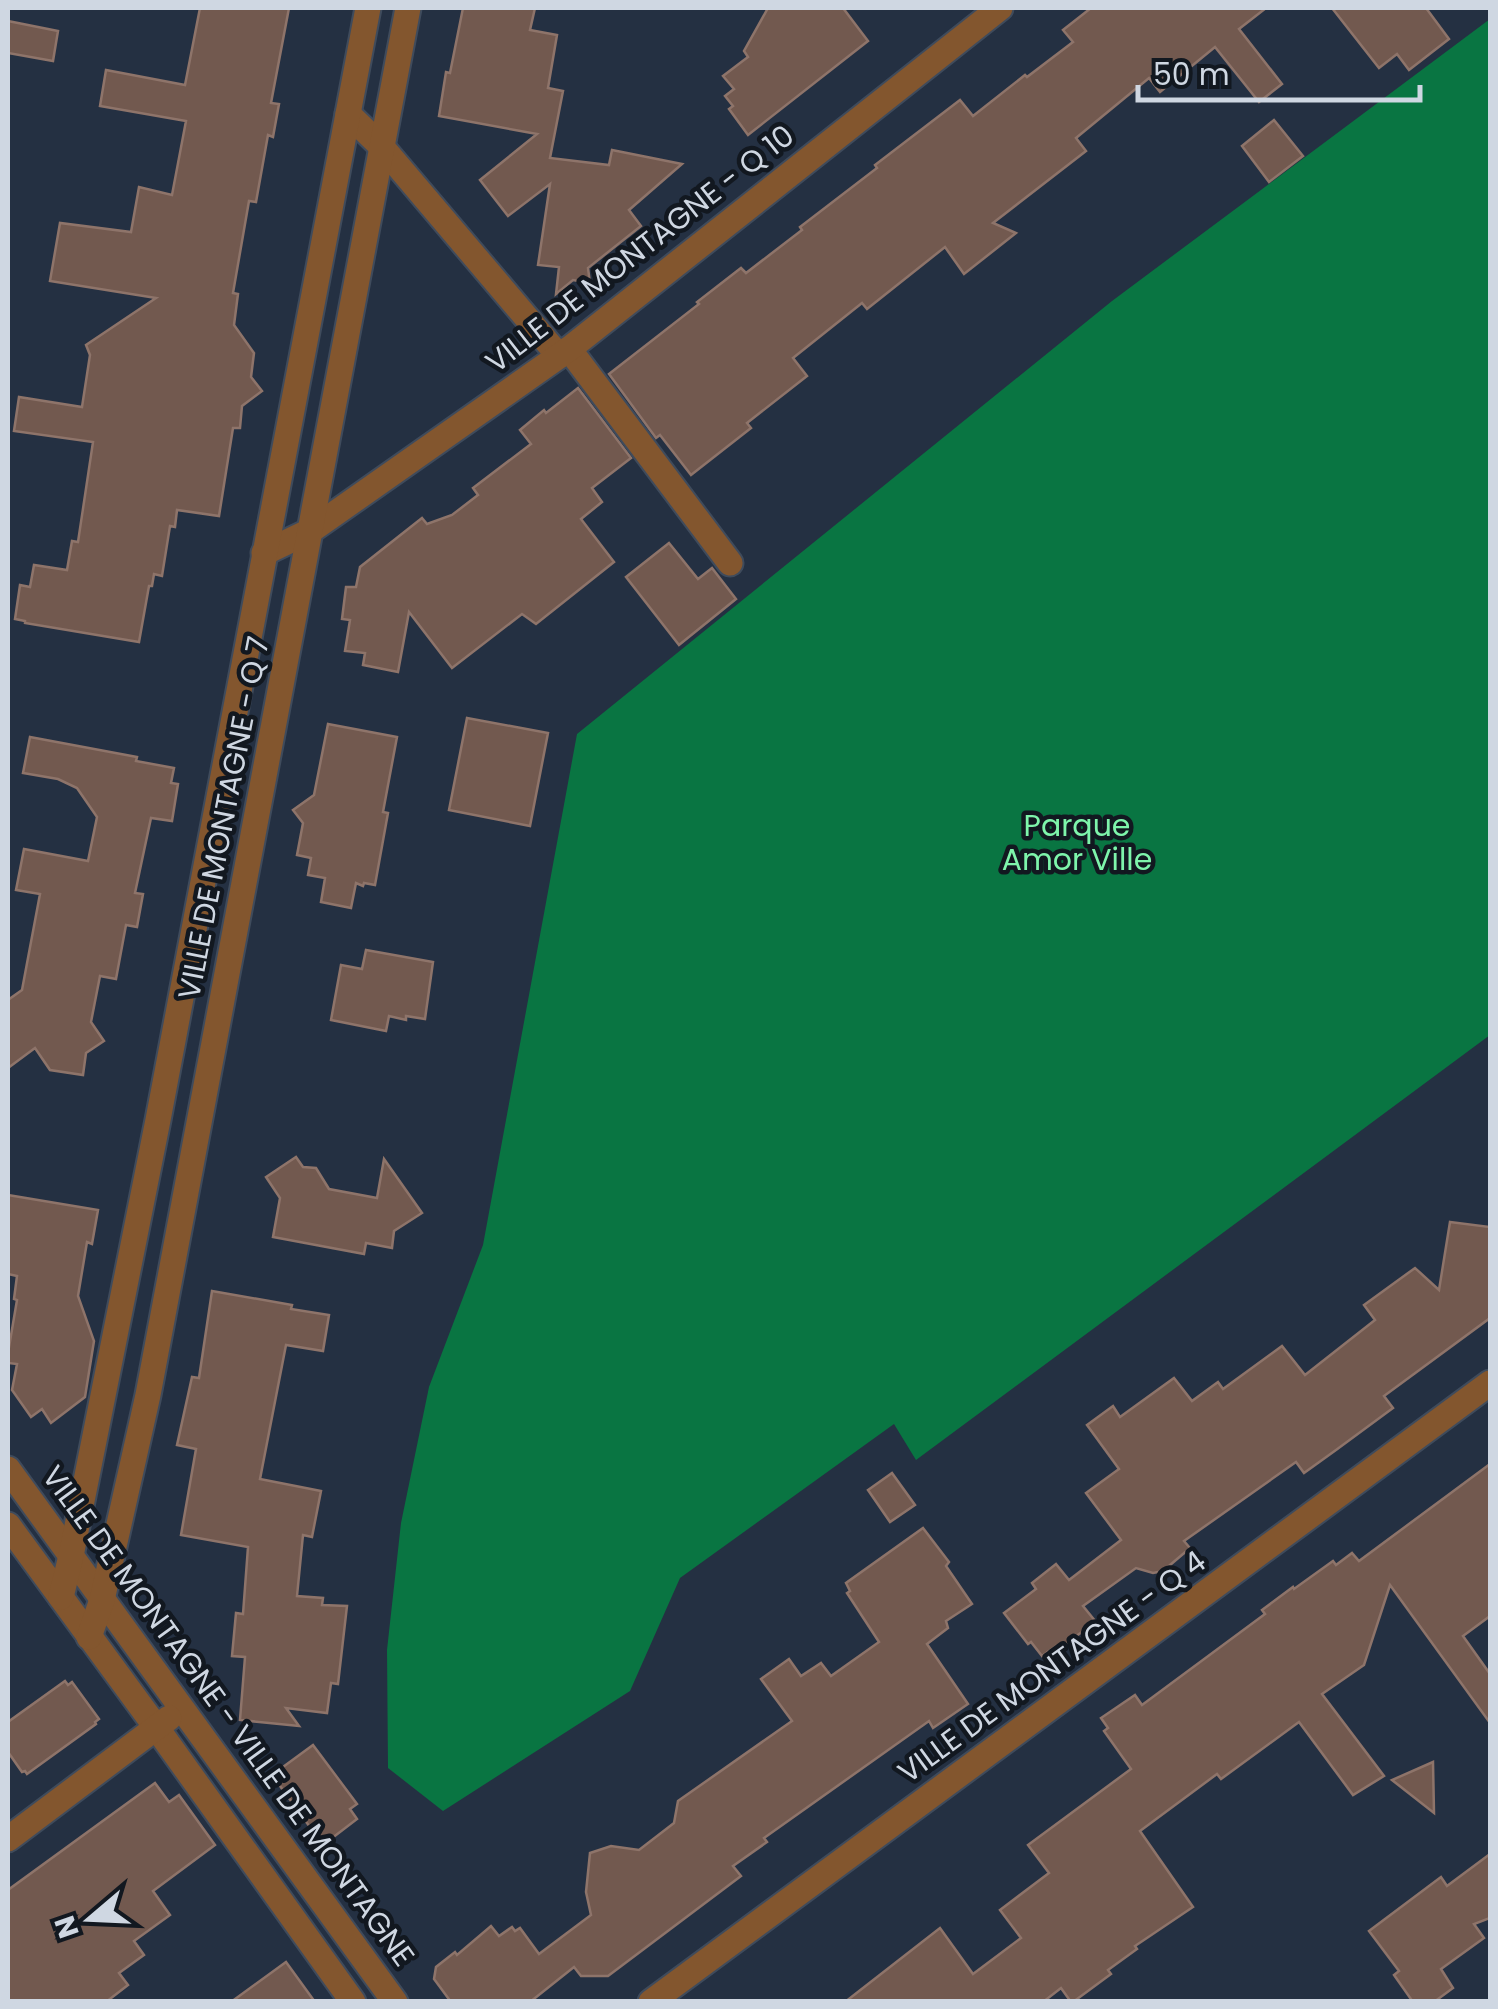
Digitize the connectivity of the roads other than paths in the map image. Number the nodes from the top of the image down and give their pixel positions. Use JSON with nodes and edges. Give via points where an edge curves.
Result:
{"nodes":[{"id":1,"x":368,"y":8,"type":"edge"},
{"id":2,"x":408,"y":8,"type":"edge"},
{"id":3,"x":1000,"y":8,"type":"edge"},
{"id":4,"x":348,"y":114,"type":"junction"},
{"id":5,"x":382,"y":147,"type":"junction"},
{"id":6,"x":564,"y":353,"type":"junction"},
{"id":7,"x":310,"y":530,"type":"junction"},
{"id":8,"x":264,"y":553,"type":"junction"},
{"id":9,"x":730,"y":563,"type":"dead end"},
{"id":10,"x":1490,"y":1383,"type":"edge"},
{"id":11,"x":8,"y":1469,"type":"edge"},
{"id":12,"x":8,"y":1525,"type":"edge"},
{"id":13,"x":71,"y":1556,"type":"junction"},
{"id":14,"x":61,"y":1597,"type":"junction"},
{"id":15,"x":102,"y":1600,"type":"junction"},
{"id":16,"x":89,"y":1637,"type":"junction"},
{"id":17,"x":181,"y":1709,"type":"junction"},
{"id":18,"x":156,"y":1727,"type":"junction"},
{"id":19,"x":8,"y":1838,"type":"edge"},
{"id":20,"x":354,"y":2002,"type":"edge"},
{"id":21,"x":395,"y":2002,"type":"edge"},
{"id":22,"x":652,"y":2002,"type":"edge"}],
"edges":[{"from":1,"to":4,"type":"street","name":"VILLE DE MONTAGNE - Q 7"},
{"from":2,"to":5,"type":"street","name":"VILLE DE MONTAGNE - Q 7"},
{"from":3,"to":6,"type":"street","name":"VILLE DE MONTAGNE - Q 10"},
{"from":4,"to":5,"type":"street"},
{"from":4,"to":8,"type":"street","name":"VILLE DE MONTAGNE - Q 7"},
{"from":5,"to":6,"type":"street"},
{"from":5,"to":7,"type":"street","name":"VILLE DE MONTAGNE - Q 7"},
{"from":6,"to":7,"type":"street","name":"VILLE DE MONTAGNE - Q 10"},
{"from":6,"to":9,"type":"street"},
{"from":7,"to":8,"type":"street","name":"VILLE DE MONTAGNE - Q 10"},
{"from":7,"to":15,"type":"street","name":"VILLE DE MONTAGNE - Q 7","via":[[148,1395]]},
{"from":8,"to":13,"type":"street","name":"VILLE DE MONTAGNE - Q 7"},
{"from":10,"to":22,"type":"street","name":"VILLE DE MONTAGNE - Q 4"},
{"from":11,"to":13,"type":"street","name":"VILLE DE MONTAGNE - VILLE DE MONTAGNE"},
{"from":12,"to":14,"type":"street"},
{"from":13,"to":14,"type":"street","name":"VILLE DE MONTAGNE - Q 7"},
{"from":13,"to":15,"type":"street","name":"VILLE DE MONTAGNE - VILLE DE MONTAGNE"},
{"from":14,"to":16,"type":"street"},
{"from":15,"to":16,"type":"street","name":"VILLE DE MONTAGNE - Q 7"},
{"from":15,"to":17,"type":"street","name":"VILLE DE MONTAGNE - VILLE DE MONTAGNE"},
{"from":16,"to":18,"type":"street"},
{"from":17,"to":18,"type":"street"},
{"from":17,"to":21,"type":"street","name":"VILLE DE MONTAGNE - VILLE DE MONTAGNE"},
{"from":18,"to":19,"type":"street"},
{"from":18,"to":20,"type":"street"}]}
